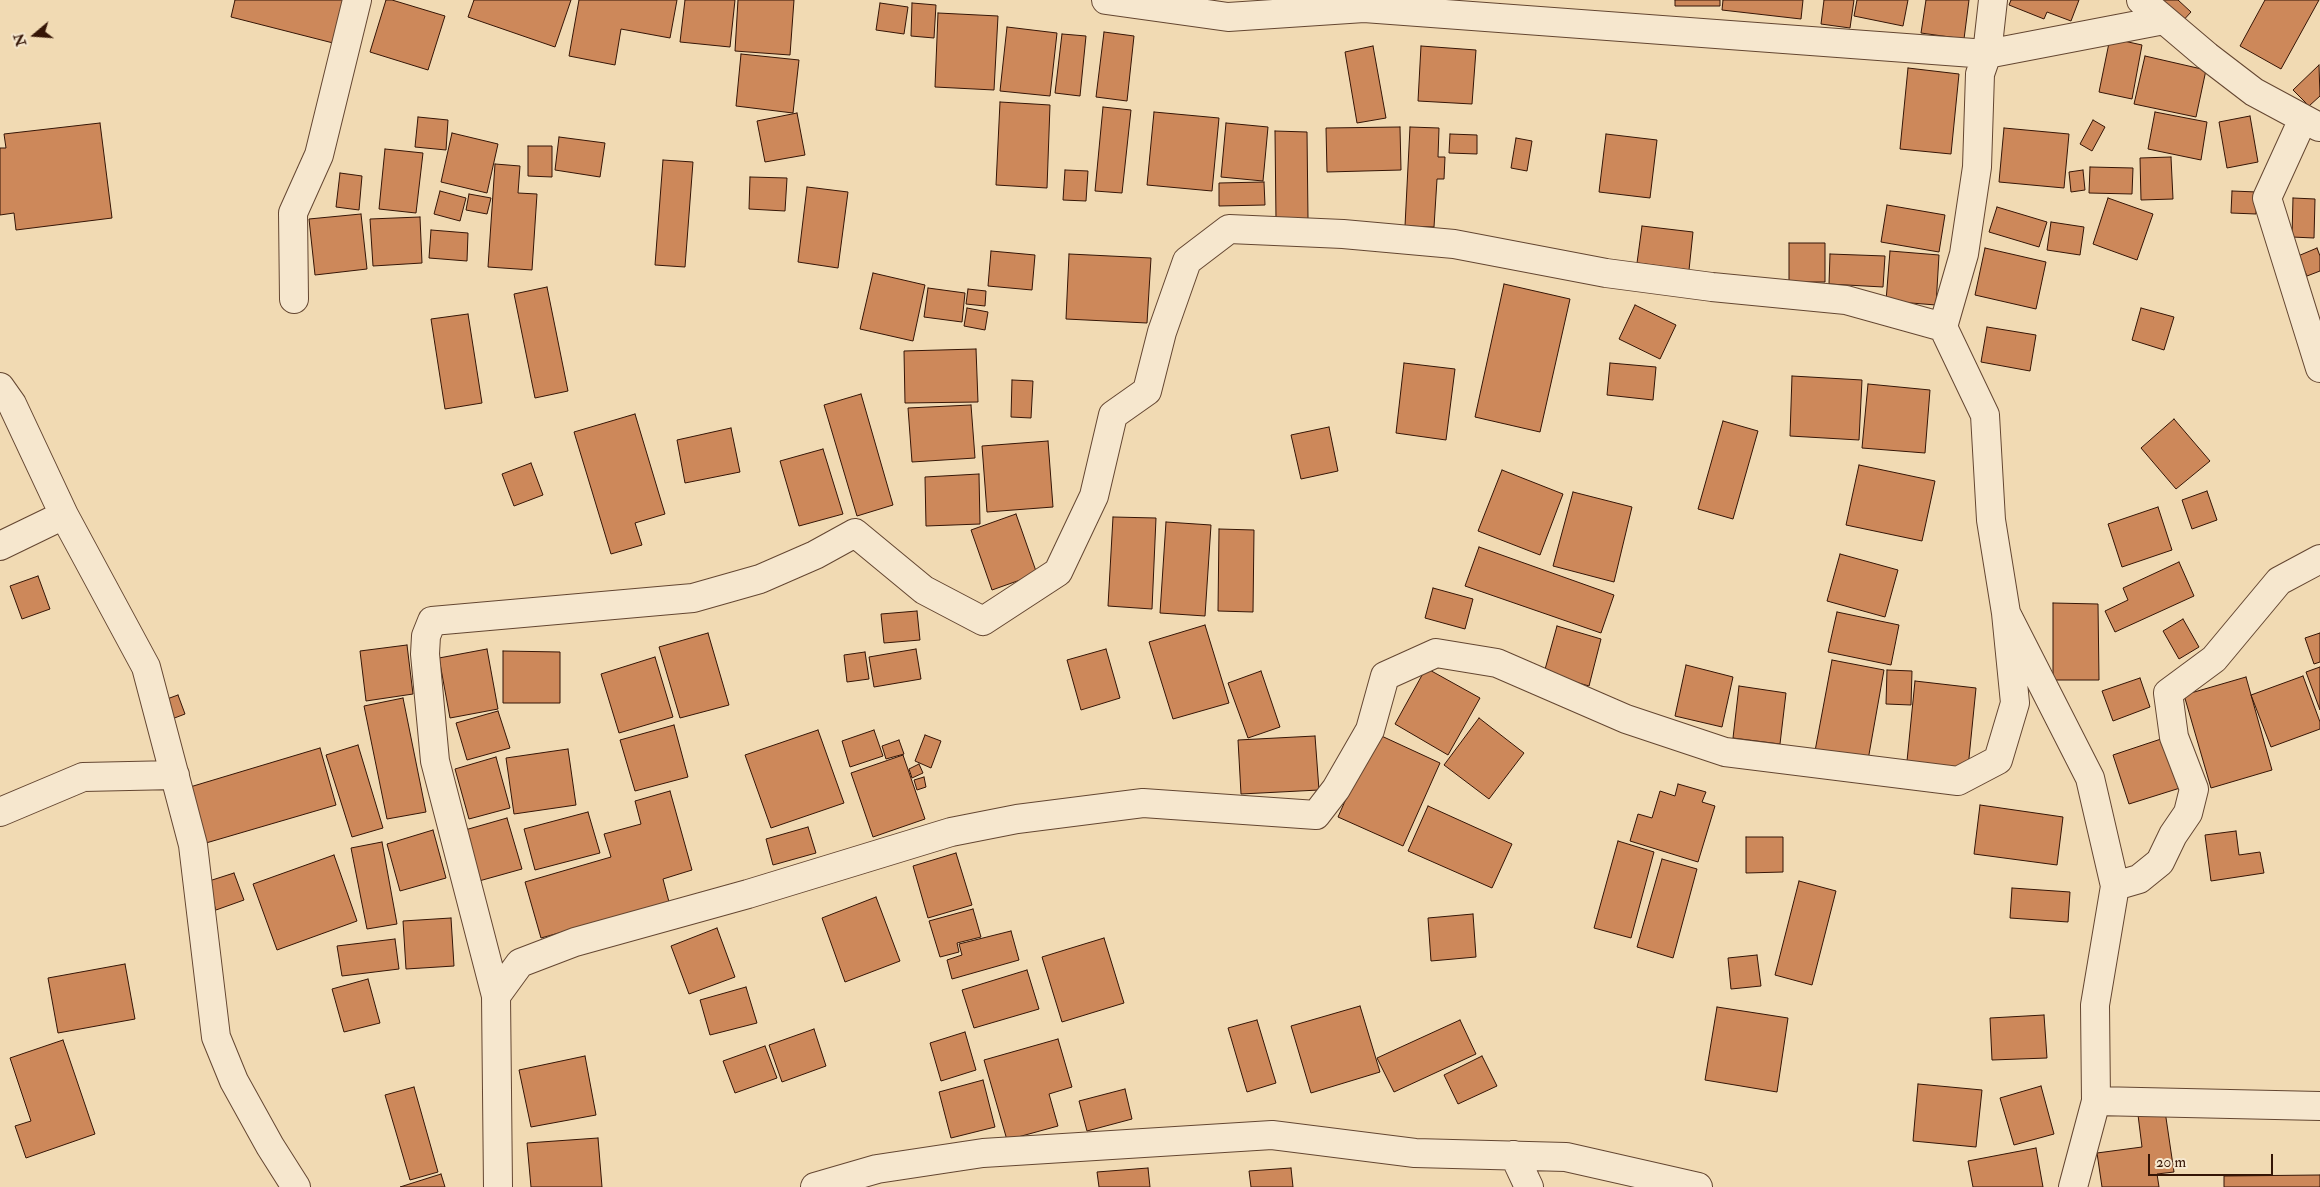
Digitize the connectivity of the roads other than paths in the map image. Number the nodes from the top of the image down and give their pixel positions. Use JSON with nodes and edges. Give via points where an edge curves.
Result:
{"nodes":[{"id":1,"x":357,"y":0,"type":"edge"},
{"id":2,"x":1106,"y":0,"type":"edge"},
{"id":3,"x":1993,"y":0,"type":"edge"},
{"id":4,"x":2140,"y":0,"type":"edge"},
{"id":5,"x":2164,"y":20,"type":"junction"},
{"id":6,"x":1987,"y":54,"type":"junction"},
{"id":7,"x":2312,"y":124,"type":"edge"},
{"id":8,"x":294,"y":299,"type":"dead end"},
{"id":9,"x":1943,"y":327,"type":"junction"},
{"id":10,"x":2320,"y":368,"type":"edge"},
{"id":11,"x":0,"y":387,"type":"edge"},
{"id":12,"x":64,"y":515,"type":"junction"},
{"id":13,"x":0,"y":546,"type":"edge"},
{"id":14,"x":2320,"y":559,"type":"edge"},
{"id":15,"x":2006,"y":612,"type":"junction"},
{"id":16,"x":175,"y":775,"type":"junction"},
{"id":17,"x":0,"y":812,"type":"edge"},
{"id":18,"x":2115,"y":886,"type":"junction"},
{"id":19,"x":496,"y":996,"type":"junction"},
{"id":20,"x":2096,"y":1101,"type":"junction"},
{"id":21,"x":2320,"y":1106,"type":"edge"},
{"id":22,"x":1514,"y":1155,"type":"junction"},
{"id":23,"x":296,"y":1187,"type":"edge"},
{"id":24,"x":498,"y":1187,"type":"edge"},
{"id":25,"x":815,"y":1187,"type":"edge"},
{"id":26,"x":1529,"y":1187,"type":"edge"},
{"id":27,"x":1698,"y":1187,"type":"edge"},
{"id":28,"x":2073,"y":1187,"type":"edge"}],
"edges":[{"from":1,"to":8,"type":"street","via":[[318,155],[293,213]]},
{"from":2,"to":6,"type":"street","via":[[1228,17],[1364,8]]},
{"from":3,"to":6,"type":"street"},
{"from":4,"to":5,"type":"street"},
{"from":5,"to":6,"type":"street"},
{"from":5,"to":7,"type":"street","via":[[2254,92]]},
{"from":6,"to":9,"type":"street","via":[[1980,74],[1977,167],[1964,254]]},
{"from":7,"to":10,"type":"street","via":[[2267,198]]},
{"from":9,"to":15,"type":"street","via":[[1986,415],[1991,520]]},
{"from":9,"to":19,"type":"street","via":[[1846,300],[1606,273],[1454,244],[1229,228],[1186,261],[1162,332],[1147,391],[1113,415],[1094,496],[1058,572],[983,621],[924,590],[855,533],[760,579],[693,598],[432,621],[426,636],[425,654],[435,761]]},
{"from":11,"to":12,"type":"street","via":[[12,404]]},
{"from":12,"to":13,"type":"street"},
{"from":12,"to":16,"type":"street","via":[[146,667]]},
{"from":14,"to":18,"type":"street","via":[[2279,582],[2214,659],[2168,693],[2174,737],[2194,789],[2188,813],[2160,862],[2139,879]]},
{"from":15,"to":18,"type":"street","via":[[2090,778]]},
{"from":15,"to":19,"type":"street","via":[[2015,703],[1998,760],[1958,781],[1725,752],[1626,719],[1497,663],[1436,653],[1385,676],[1370,730],[1336,789],[1316,815],[1143,803],[1018,819],[951,832],[748,894],[575,942],[520,963]]},
{"from":16,"to":17,"type":"street","via":[[84,777]]},
{"from":16,"to":23,"type":"street","via":[[193,845],[216,1038],[234,1081]]},
{"from":18,"to":20,"type":"street","via":[[2096,1005]]},
{"from":19,"to":24,"type":"street"},
{"from":20,"to":21,"type":"street"},
{"from":20,"to":28,"type":"street"},
{"from":22,"to":25,"type":"street","via":[[1416,1153],[1272,1135],[983,1153],[877,1169]]},
{"from":22,"to":26,"type":"street"},
{"from":22,"to":27,"type":"street","via":[[1566,1157]]}]}
